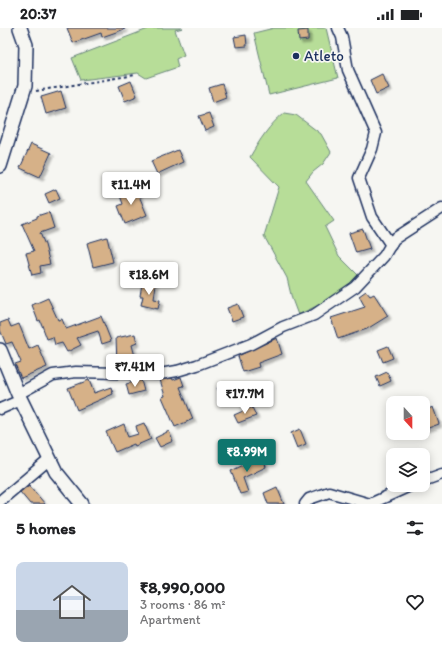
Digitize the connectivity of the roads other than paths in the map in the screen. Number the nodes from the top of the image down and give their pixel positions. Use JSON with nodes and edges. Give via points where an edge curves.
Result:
{"nodes":[{"id":1,"x":20,"y":28,"type":"edge"},
{"id":2,"x":338,"y":28,"type":"edge"},
{"id":3,"x":0,"y":166,"type":"edge"},
{"id":4,"x":442,"y":208,"type":"edge"},
{"id":5,"x":390,"y":245,"type":"junction"},
{"id":6,"x":0,"y":350,"type":"edge"},
{"id":7,"x":19,"y":397,"type":"junction"},
{"id":8,"x":0,"y":408,"type":"edge"},
{"id":9,"x":50,"y":459,"type":"junction"},
{"id":10,"x":442,"y":474,"type":"edge"},
{"id":11,"x":430,"y":478,"type":"edge"},
{"id":12,"x":397,"y":492,"type":"edge"},
{"id":13,"x":0,"y":501,"type":"edge"},
{"id":14,"x":82,"y":504,"type":"edge"},
{"id":15,"x":305,"y":504,"type":"edge"}],
"edges":[{"from":1,"to":3,"type":"main road","via":[[26,45],[25,86]]},
{"from":2,"to":5,"type":"street","via":[[348,70],[376,133],[372,149],[358,178],[372,217]]},
{"from":4,"to":5,"type":"street","via":[[394,239]]},
{"from":5,"to":7,"type":"street","via":[[384,256],[355,287],[314,315],[283,327],[251,344],[197,365],[160,374],[76,372],[53,375]]},
{"from":6,"to":7,"type":"main road"},
{"from":7,"to":8,"type":"street"},
{"from":7,"to":9,"type":"main road"},
{"from":9,"to":13,"type":"street"},
{"from":9,"to":14,"type":"main road","via":[[56,472]]},
{"from":10,"to":11,"type":"street"},
{"from":12,"to":15,"type":"street","via":[[370,504],[329,492],[309,499]]}]}
